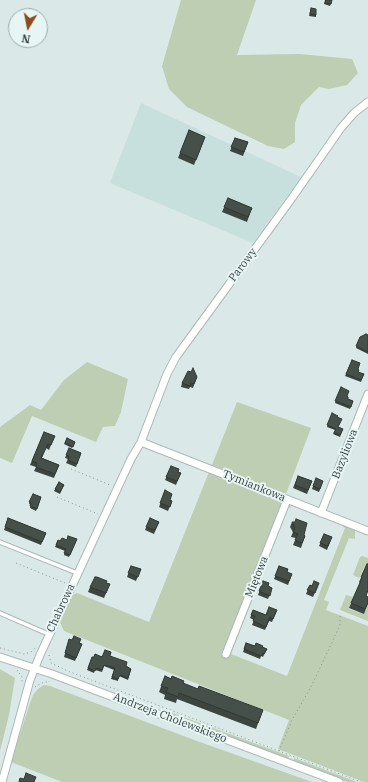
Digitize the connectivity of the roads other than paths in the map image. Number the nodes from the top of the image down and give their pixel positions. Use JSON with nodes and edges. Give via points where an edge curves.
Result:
{"nodes":[{"id":1,"x":368,"y":102,"type":"edge"},
{"id":2,"x":368,"y":394,"type":"edge"},
{"id":3,"x":141,"y":442,"type":"junction"},
{"id":4,"x":287,"y":500,"type":"junction"},
{"id":5,"x":322,"y":513,"type":"junction"},
{"id":6,"x":368,"y":531,"type":"edge"},
{"id":7,"x":0,"y":542,"type":"edge"},
{"id":8,"x":78,"y":573,"type":"junction"},
{"id":9,"x":0,"y":613,"type":"edge"},
{"id":10,"x":48,"y":634,"type":"junction"},
{"id":11,"x":226,"y":654,"type":"dead end"},
{"id":12,"x":0,"y":657,"type":"edge"},
{"id":13,"x":35,"y":668,"type":"junction"},
{"id":14,"x":2,"y":782,"type":"edge"},
{"id":15,"x":339,"y":782,"type":"edge"}],
"edges":[{"from":1,"to":3,"type":"street","name":"Parowy","via":[[341,128],[176,357]]},
{"from":2,"to":5,"type":"street","name":"Bazyliowa"},
{"from":3,"to":4,"type":"street","name":"Tymiankowa"},
{"from":3,"to":8,"type":"street","name":"Chabrowa"},
{"from":4,"to":5,"type":"street","name":"Tymiankowa"},
{"from":4,"to":11,"type":"street","name":"Miętowa"},
{"from":5,"to":6,"type":"street","name":"Tymiankowa"},
{"from":7,"to":8,"type":"lane"},
{"from":8,"to":10,"type":"street","name":"Chabrowa"},
{"from":9,"to":10,"type":"lane"},
{"from":10,"to":13,"type":"street","name":"Chabrowa"},
{"from":12,"to":13,"type":"street","name":"Andrzeja Cholewskiego"},
{"from":13,"to":14,"type":"street","name":"Chabrowa"},
{"from":13,"to":15,"type":"street","name":"Andrzeja Cholewskiego"}]}
